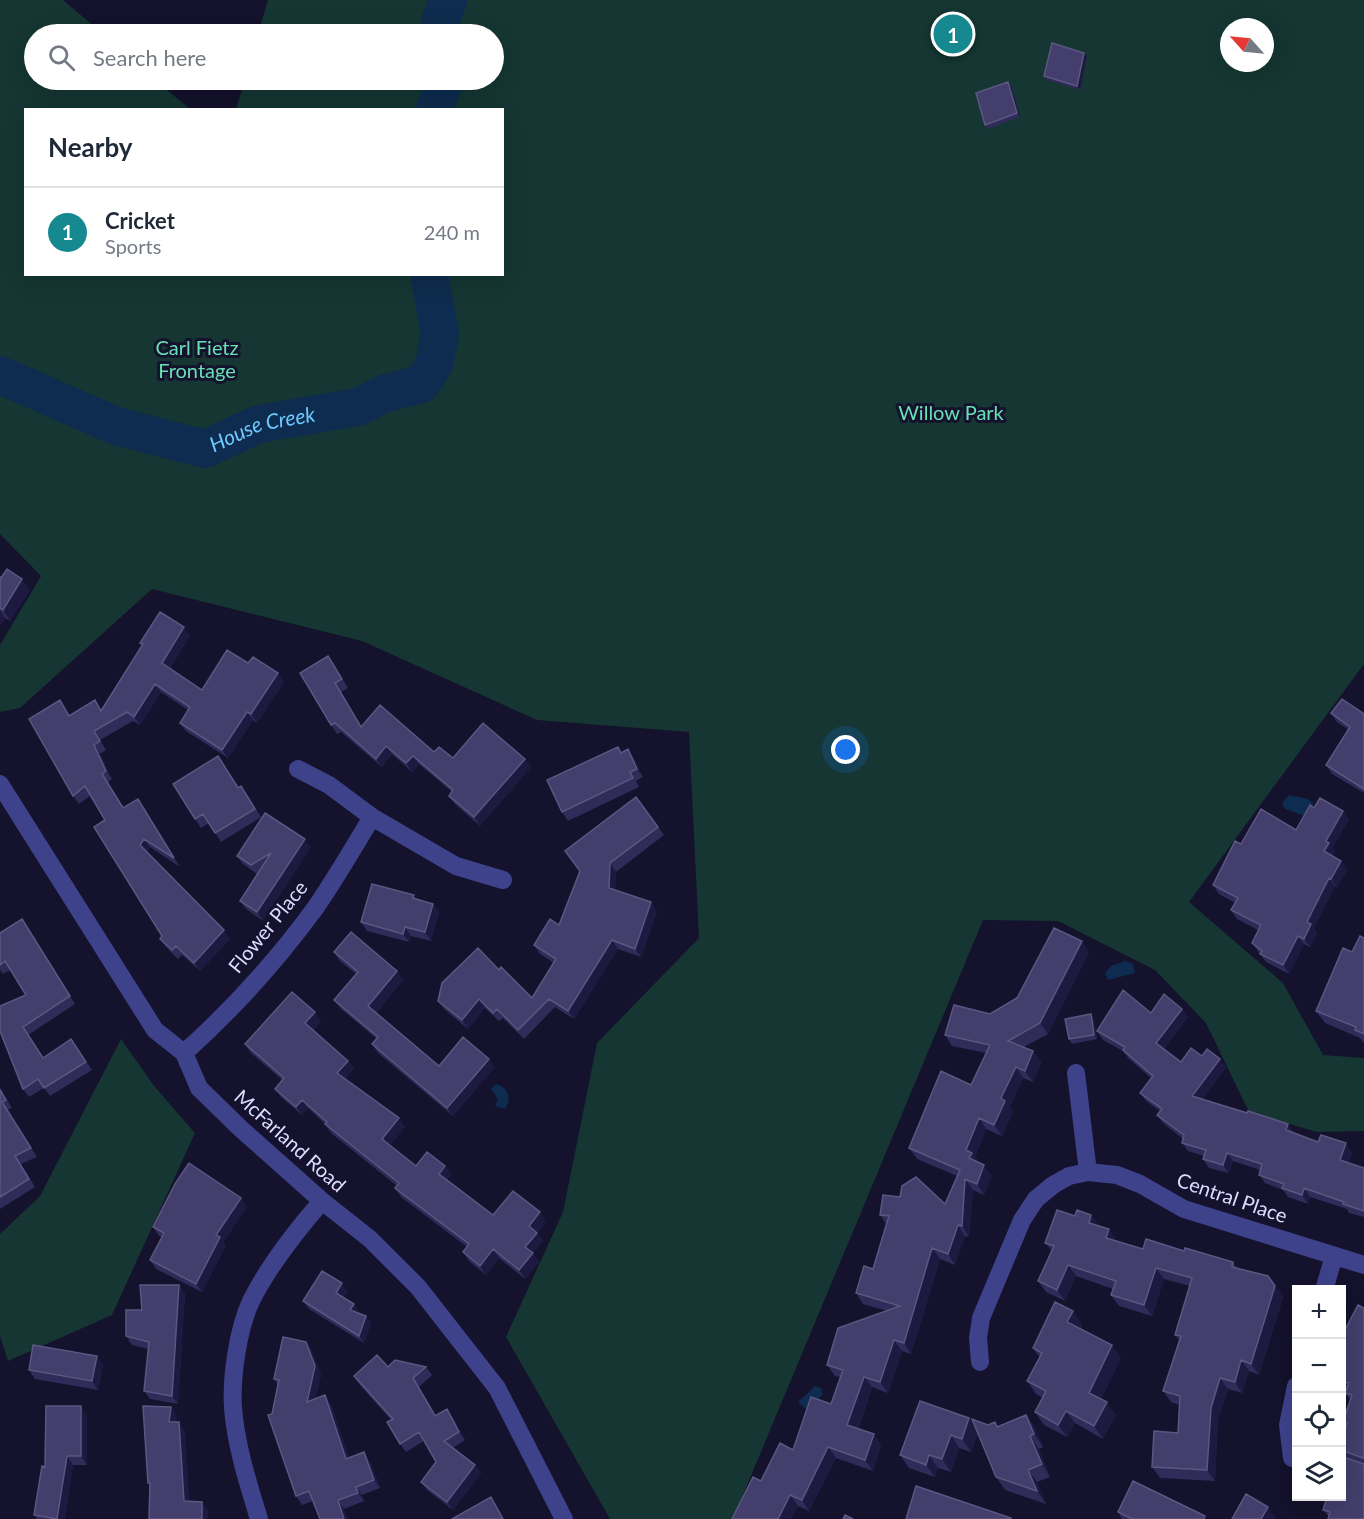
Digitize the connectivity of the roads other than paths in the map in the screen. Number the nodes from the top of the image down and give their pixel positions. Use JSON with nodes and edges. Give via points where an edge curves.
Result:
{"nodes":[{"id":1,"x":298,"y":769,"type":"dead end"},
{"id":2,"x":0,"y":784,"type":"edge"},
{"id":3,"x":372,"y":817,"type":"junction"},
{"id":4,"x":503,"y":880,"type":"dead end"},
{"id":5,"x":184,"y":1053,"type":"junction"},
{"id":6,"x":1076,"y":1073,"type":"dead end"},
{"id":7,"x":1088,"y":1172,"type":"junction"},
{"id":8,"x":322,"y":1201,"type":"junction"},
{"id":9,"x":1334,"y":1256,"type":"junction"},
{"id":10,"x":1364,"y":1265,"type":"edge"},
{"id":11,"x":1325,"y":1285,"type":"edge"},
{"id":12,"x":980,"y":1362,"type":"dead end"},
{"id":13,"x":1295,"y":1393,"type":"edge"},
{"id":14,"x":1292,"y":1458,"type":"dead end"},
{"id":15,"x":259,"y":1519,"type":"edge"},
{"id":16,"x":564,"y":1519,"type":"edge"}],
"edges":[{"from":1,"to":3,"type":"street","via":[[329,785]]},
{"from":2,"to":5,"type":"street","name":"McFarland Road","via":[[155,1030]]},
{"from":3,"to":4,"type":"street","via":[[456,866]]},
{"from":3,"to":5,"type":"street","name":"Flower Place","via":[[315,908],[266,969]]},
{"from":5,"to":8,"type":"street","name":"McFarland Road","via":[[199,1088]]},
{"from":6,"to":7,"type":"street"},
{"from":7,"to":9,"type":"street","name":"Central Place","via":[[1118,1175],[1184,1209]]},
{"from":7,"to":12,"type":"street","name":"Central Place","via":[[1053,1185],[1036,1199],[1022,1220],[981,1318]]},
{"from":8,"to":15,"type":"street","via":[[260,1285],[244,1321],[234,1373],[233,1408],[240,1452]]},
{"from":8,"to":16,"type":"street","name":"McFarland Road","via":[[370,1239],[418,1287],[497,1388]]},
{"from":9,"to":10,"type":"street","name":"Central Place"},
{"from":9,"to":11,"type":"street"},
{"from":13,"to":14,"type":"street","via":[[1288,1425]]}]}
